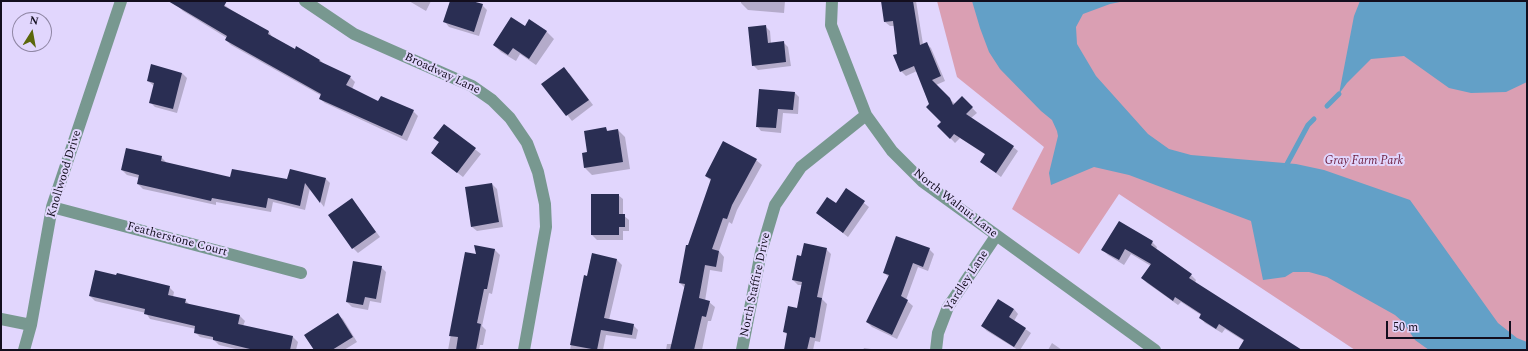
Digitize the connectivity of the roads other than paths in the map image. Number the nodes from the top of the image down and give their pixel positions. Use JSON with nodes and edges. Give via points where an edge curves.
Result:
{"nodes":[{"id":1,"x":121,"y":1,"type":"edge"},
{"id":2,"x":305,"y":1,"type":"edge"},
{"id":3,"x":832,"y":1,"type":"edge"},
{"id":4,"x":866,"y":115,"type":"junction"},
{"id":5,"x":52,"y":208,"type":"junction"},
{"id":6,"x":996,"y":236,"type":"junction"},
{"id":7,"x":301,"y":273,"type":"dead end"},
{"id":8,"x":1,"y":319,"type":"edge"},
{"id":9,"x":31,"y":325,"type":"junction"},
{"id":10,"x":24,"y":350,"type":"edge"},
{"id":11,"x":524,"y":350,"type":"edge"},
{"id":12,"x":742,"y":350,"type":"edge"},
{"id":13,"x":936,"y":350,"type":"edge"},
{"id":14,"x":1155,"y":350,"type":"edge"}],
"edges":[{"from":1,"to":5,"type":"street","name":"Knollwood Drive"},
{"from":2,"to":11,"type":"street","name":"Broadway Lane","via":[[354,34],[472,86],[492,100],[510,118],[527,143],[538,172],[545,204],[546,227]]},
{"from":3,"to":4,"type":"street","name":"North Walnut Lane","via":[[831,25]]},
{"from":4,"to":6,"type":"street","name":"North Walnut Lane","via":[[892,150],[923,182]]},
{"from":4,"to":12,"type":"street","name":"North Staffire Drive","via":[[801,166],[775,205],[761,252]]},
{"from":5,"to":7,"type":"street","name":"Featherstone Court"},
{"from":5,"to":9,"type":"street","name":"Knollwood Drive"},
{"from":6,"to":13,"type":"street","name":"Yardley Lane","via":[[948,307],[938,333]]},
{"from":6,"to":14,"type":"street","name":"North Walnut Lane"},
{"from":8,"to":9,"type":"street"},
{"from":9,"to":10,"type":"street","name":"Knollwood Drive"}]}
